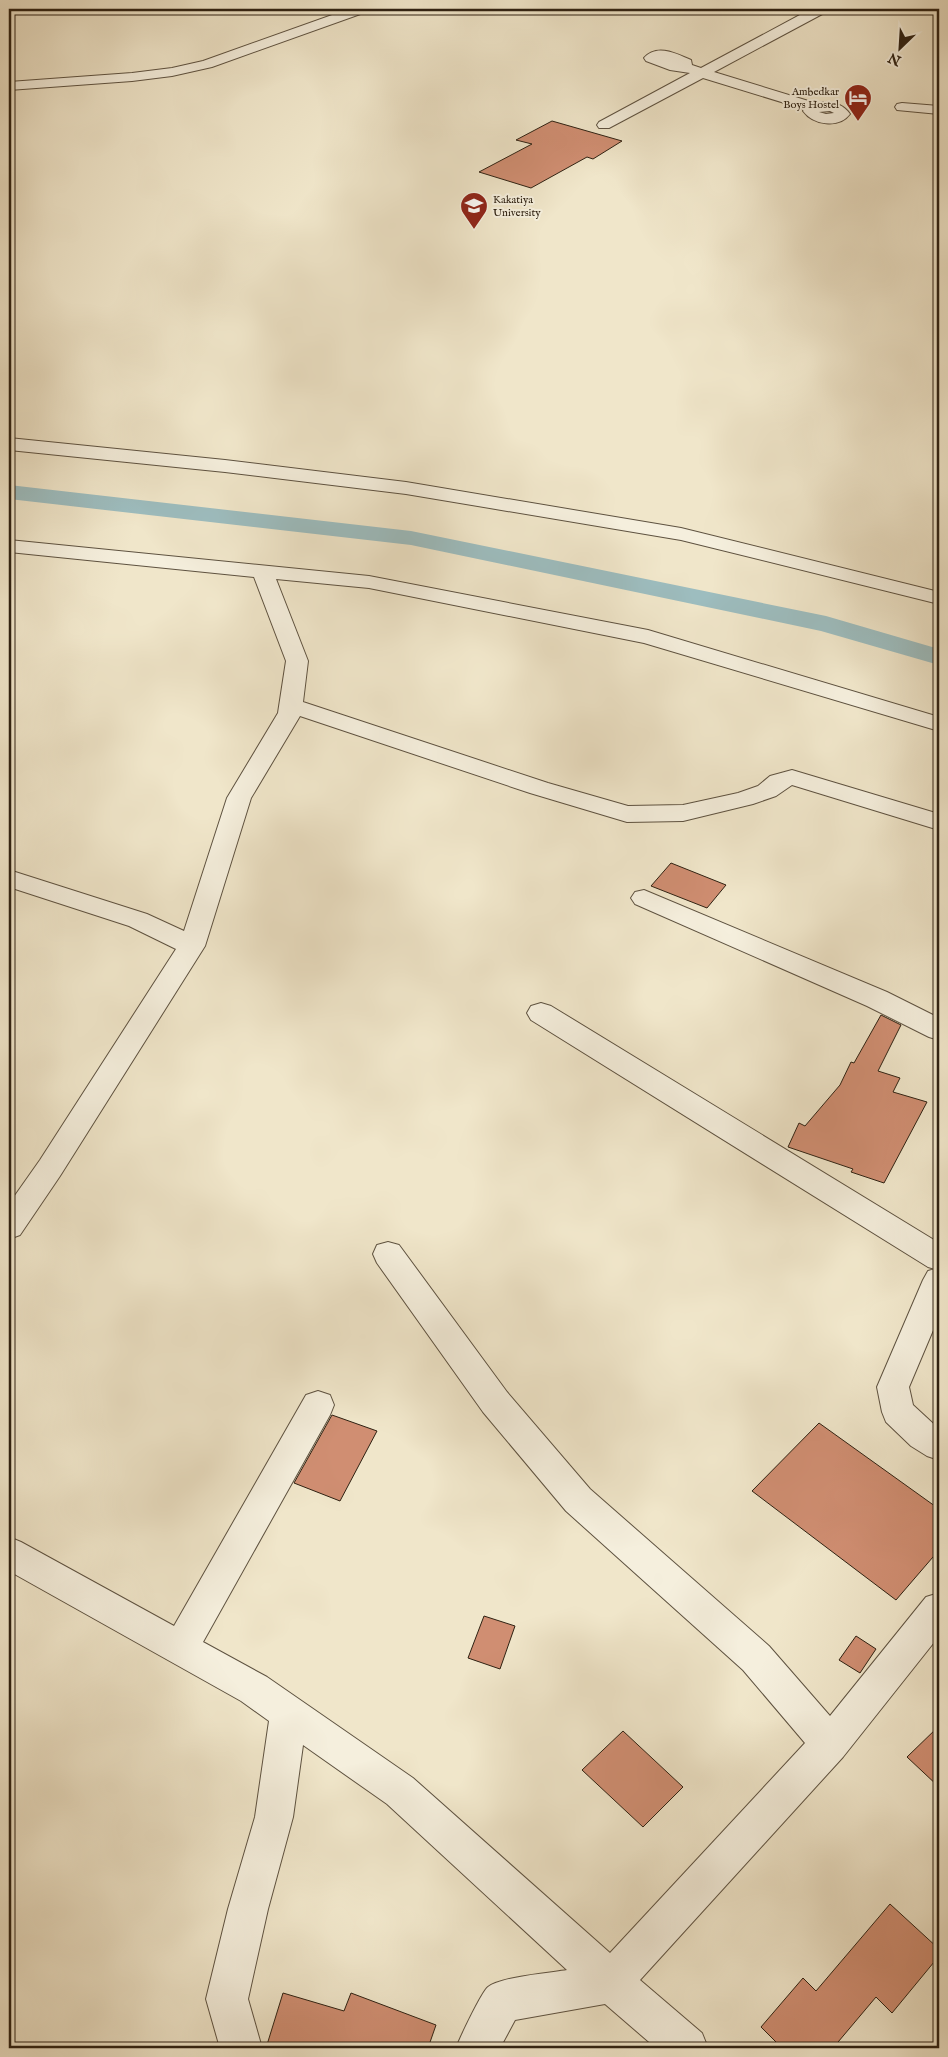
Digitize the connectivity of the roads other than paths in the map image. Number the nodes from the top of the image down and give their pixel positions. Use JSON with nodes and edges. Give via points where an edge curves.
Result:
{"nodes":[{"id":1,"x":362,"y":9,"type":"edge"},
{"id":2,"x":821,"y":9,"type":"edge"},
{"id":3,"x":684,"y":66,"type":"dead end"},
{"id":4,"x":703,"y":71,"type":"junction"},
{"id":5,"x":9,"y":86,"type":"edge"},
{"id":6,"x":902,"y":107,"type":"dead end"},
{"id":7,"x":814,"y":108,"type":"dead end"},
{"id":8,"x":939,"y":110,"type":"edge"},
{"id":9,"x":604,"y":125,"type":"dead end"},
{"id":10,"x":9,"y":444,"type":"edge"},
{"id":11,"x":9,"y":546,"type":"edge"},
{"id":12,"x":263,"y":572,"type":"junction"},
{"id":13,"x":939,"y":598,"type":"edge"},
{"id":14,"x":291,"y":706,"type":"junction"},
{"id":15,"x":939,"y":724,"type":"edge"},
{"id":16,"x":939,"y":822,"type":"edge"},
{"id":17,"x":9,"y":878,"type":"edge"},
{"id":18,"x":644,"y":898,"type":"dead end"},
{"id":19,"x":192,"y":946,"type":"junction"},
{"id":20,"x":541,"y":1013,"type":"dead end"},
{"id":21,"x":939,"y":1030,"type":"edge"},
{"id":22,"x":9,"y":1227,"type":"edge"},
{"id":23,"x":388,"y":1254,"type":"dead end"},
{"id":24,"x":939,"y":1258,"type":"edge"},
{"id":25,"x":939,"y":1280,"type":"edge"},
{"id":26,"x":318,"y":1405,"type":"dead end"},
{"id":27,"x":939,"y":1446,"type":"edge"},
{"id":28,"x":9,"y":1553,"type":"edge"},
{"id":29,"x":939,"y":1608,"type":"edge"},
{"id":30,"x":181,"y":1647,"type":"junction"},
{"id":31,"x":289,"y":1715,"type":"junction"},
{"id":32,"x":830,"y":1744,"type":"junction"},
{"id":33,"x":611,"y":1982,"type":"junction"},
{"id":34,"x":241,"y":2048,"type":"edge"},
{"id":35,"x":477,"y":2048,"type":"edge"},
{"id":36,"x":687,"y":2048,"type":"edge"}],
"edges":[{"from":1,"to":5,"type":"street","via":[[228,58],[172,72]]},
{"from":2,"to":4,"type":"street"},
{"from":3,"to":4,"type":"street"},
{"from":4,"to":7,"type":"street"},
{"from":4,"to":9,"type":"street"},
{"from":6,"to":8,"type":"street"},
{"from":10,"to":13,"type":"street","via":[[226,466],[435,493],[681,534]]},
{"from":11,"to":12,"type":"street"},
{"from":12,"to":14,"type":"street","via":[[297,661]]},
{"from":12,"to":15,"type":"street","via":[[369,582],[648,637]]},
{"from":14,"to":16,"type":"street","via":[[627,814],[683,813],[767,792],[779,780],[792,778]]},
{"from":14,"to":19,"type":"street","via":[[290,713],[239,798]]},
{"from":17,"to":19,"type":"street","via":[[138,920]]},
{"from":18,"to":21,"type":"street","via":[[877,999]]},
{"from":19,"to":22,"type":"street"},
{"from":20,"to":24,"type":"street"},
{"from":23,"to":32,"type":"street","via":[[495,1402],[578,1500],[756,1658]]},
{"from":25,"to":27,"type":"street","via":[[893,1387],[898,1412],[923,1436]]},
{"from":26,"to":30,"type":"street"},
{"from":28,"to":30,"type":"street"},
{"from":29,"to":32,"type":"street"},
{"from":30,"to":31,"type":"street","via":[[254,1689]]},
{"from":31,"to":33,"type":"street","via":[[400,1791]]},
{"from":31,"to":34,"type":"street","via":[[274,1817],[227,1999]]},
{"from":32,"to":33,"type":"street"},
{"from":33,"to":35,"type":"street","via":[[502,2002]]},
{"from":33,"to":36,"type":"street"}]}
